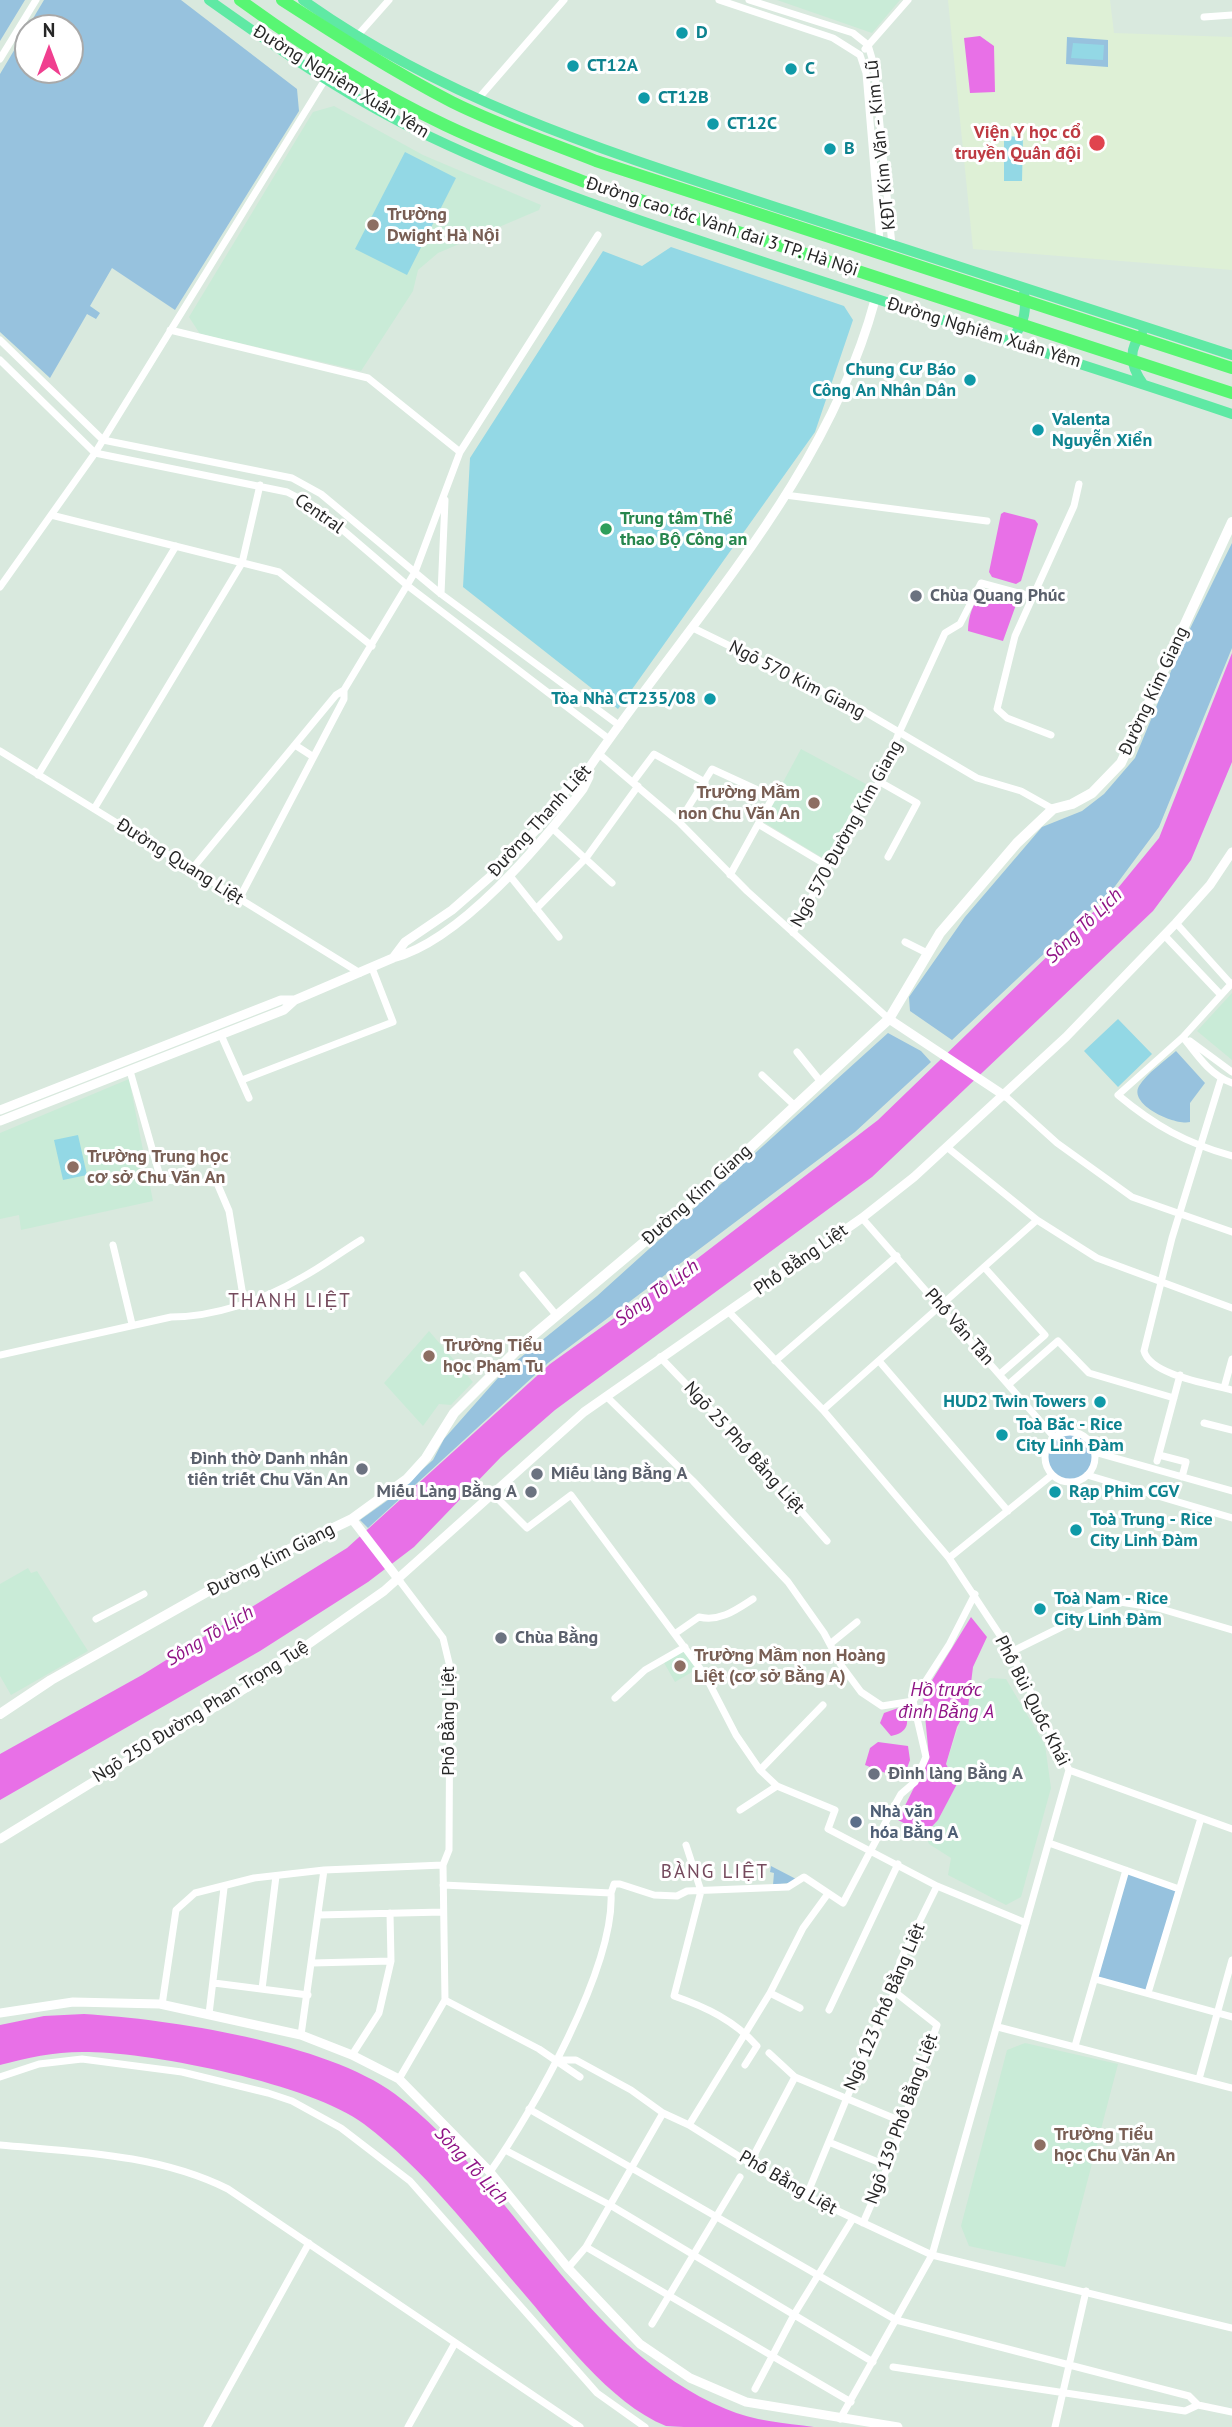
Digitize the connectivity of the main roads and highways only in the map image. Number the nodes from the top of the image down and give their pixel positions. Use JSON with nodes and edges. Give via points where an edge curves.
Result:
{"nodes":[{"id":1,"x":209,"y":0,"type":"edge"},
{"id":2,"x":240,"y":0,"type":"edge"},
{"id":3,"x":282,"y":0,"type":"edge"},
{"id":4,"x":303,"y":0,"type":"edge"},
{"id":5,"x":1023,"y":288,"type":"junction"},
{"id":6,"x":1149,"y":327,"type":"junction"},
{"id":7,"x":1009,"y":340,"type":"junction"},
{"id":8,"x":1232,"y":355,"type":"edge"},
{"id":9,"x":1232,"y":368,"type":"edge"},
{"id":10,"x":1143,"y":384,"type":"junction"},
{"id":11,"x":1232,"y":393,"type":"edge"},
{"id":12,"x":1232,"y":414,"type":"edge"},
{"id":13,"x":1232,"y":522,"type":"edge"},
{"id":14,"x":0,"y":1714,"type":"edge"}],
"edges":[{"from":1,"to":7,"type":"main road","name":"Đường Nghiêm Xuân Yêm","via":[[410,127],[501,168],[656,226]]},
{"from":2,"to":11,"type":"highway","name":"Đường cao tốc Vành đai 3 TP. Hà Nội","via":[[337,64],[443,124],[517,156]]},
{"from":3,"to":9,"type":"highway","name":"Đường cao tốc Vành đai 3 TP. Hà Nội","via":[[454,103],[596,161]]},
{"from":4,"to":5,"type":"main road","via":[[478,99],[590,145]]},
{"from":5,"to":6,"type":"main road"},
{"from":5,"to":7,"type":"main road","via":[[1024,321]]},
{"from":6,"to":8,"type":"main road"},
{"from":6,"to":10,"type":"main road","via":[[1132,349],[1135,373]]},
{"from":7,"to":10,"type":"main road","name":"Đường Nghiêm Xuân Yêm"},
{"from":10,"to":12,"type":"main road","name":"Đường Nghiêm Xuân Yêm"},
{"from":13,"to":14,"type":"main road","name":"Đường Kim Giang","via":[[1121,763],[1093,793],[1053,809],[1017,843],[926,953],[888,1018],[693,1200],[524,1343],[454,1413],[407,1479],[354,1521],[244,1571],[51,1680]]}]}
